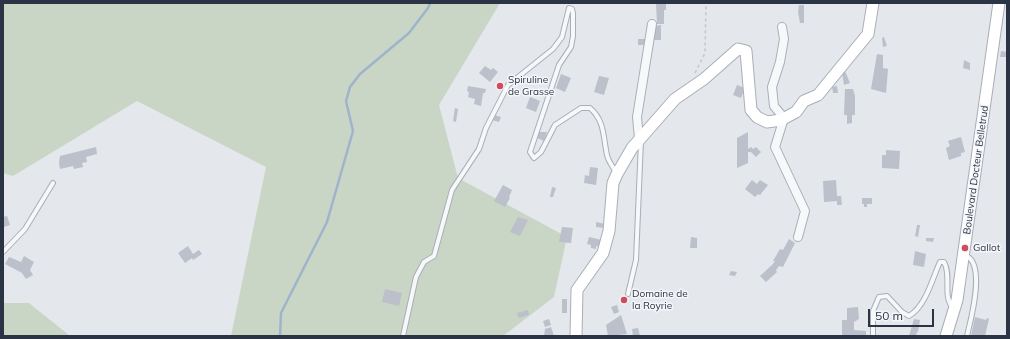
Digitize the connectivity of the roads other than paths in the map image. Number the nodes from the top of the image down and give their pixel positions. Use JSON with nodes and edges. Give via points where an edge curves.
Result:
{"nodes":[{"id":1,"x":873,"y":3,"type":"edge"},
{"id":2,"x":999,"y":3,"type":"edge"},
{"id":3,"x":652,"y":24,"type":"dead end"},
{"id":4,"x":782,"y":27,"type":"dead end"},
{"id":5,"x":784,"y":118,"type":"junction"},
{"id":6,"x":640,"y":138,"type":"junction"},
{"id":7,"x":617,"y":174,"type":"junction"},
{"id":8,"x":53,"y":183,"type":"dead end"},
{"id":9,"x":798,"y":237,"type":"dead end"},
{"id":10,"x":3,"y":252,"type":"edge"},
{"id":11,"x":964,"y":255,"type":"junction"},
{"id":12,"x":628,"y":294,"type":"dead end"},
{"id":13,"x":954,"y":310,"type":"junction"},
{"id":14,"x":402,"y":336,"type":"edge"},
{"id":15,"x":576,"y":336,"type":"edge"},
{"id":16,"x":872,"y":336,"type":"edge"},
{"id":17,"x":946,"y":336,"type":"edge"},
{"id":18,"x":967,"y":336,"type":"edge"}],
"edges":[{"from":1,"to":5,"type":"street","via":[[868,34],[818,96],[804,101],[796,112]]},
{"from":2,"to":11,"type":"street","name":"Boulevard Docteur Belletrud"},
{"from":3,"to":6,"type":"street","via":[[637,117]]},
{"from":4,"to":5,"type":"street","via":[[784,39],[772,87],[774,106]]},
{"from":5,"to":6,"type":"street","via":[[766,122],[757,118],[752,110],[746,51],[738,49],[704,79],[675,99]]},
{"from":5,"to":9,"type":"street","via":[[775,147],[805,211]]},
{"from":6,"to":7,"type":"street"},
{"from":6,"to":12,"type":"lane","via":[[636,260]]},
{"from":7,"to":14,"type":"lane","via":[[607,157],[598,115],[590,108],[581,108],[556,125],[541,152],[534,158],[530,152],[559,65],[571,46],[573,13],[569,8],[562,37],[553,49],[508,85],[478,149],[452,190],[434,256],[424,262],[416,277]]},
{"from":7,"to":15,"type":"street","via":[[613,184],[603,253],[577,290]]},
{"from":8,"to":10,"type":"lane","via":[[25,228]]},
{"from":11,"to":13,"type":"street","name":"Boulevard Docteur Belletrud"},
{"from":11,"to":18,"type":"lane","via":[[975,263],[976,282]]},
{"from":13,"to":16,"type":"lane","via":[[948,303],[947,268],[944,262],[940,262],[923,299],[909,316],[887,296],[879,297],[873,311]]},
{"from":13,"to":17,"type":"street","name":"Boulevard Docteur Belletrud"}]}
